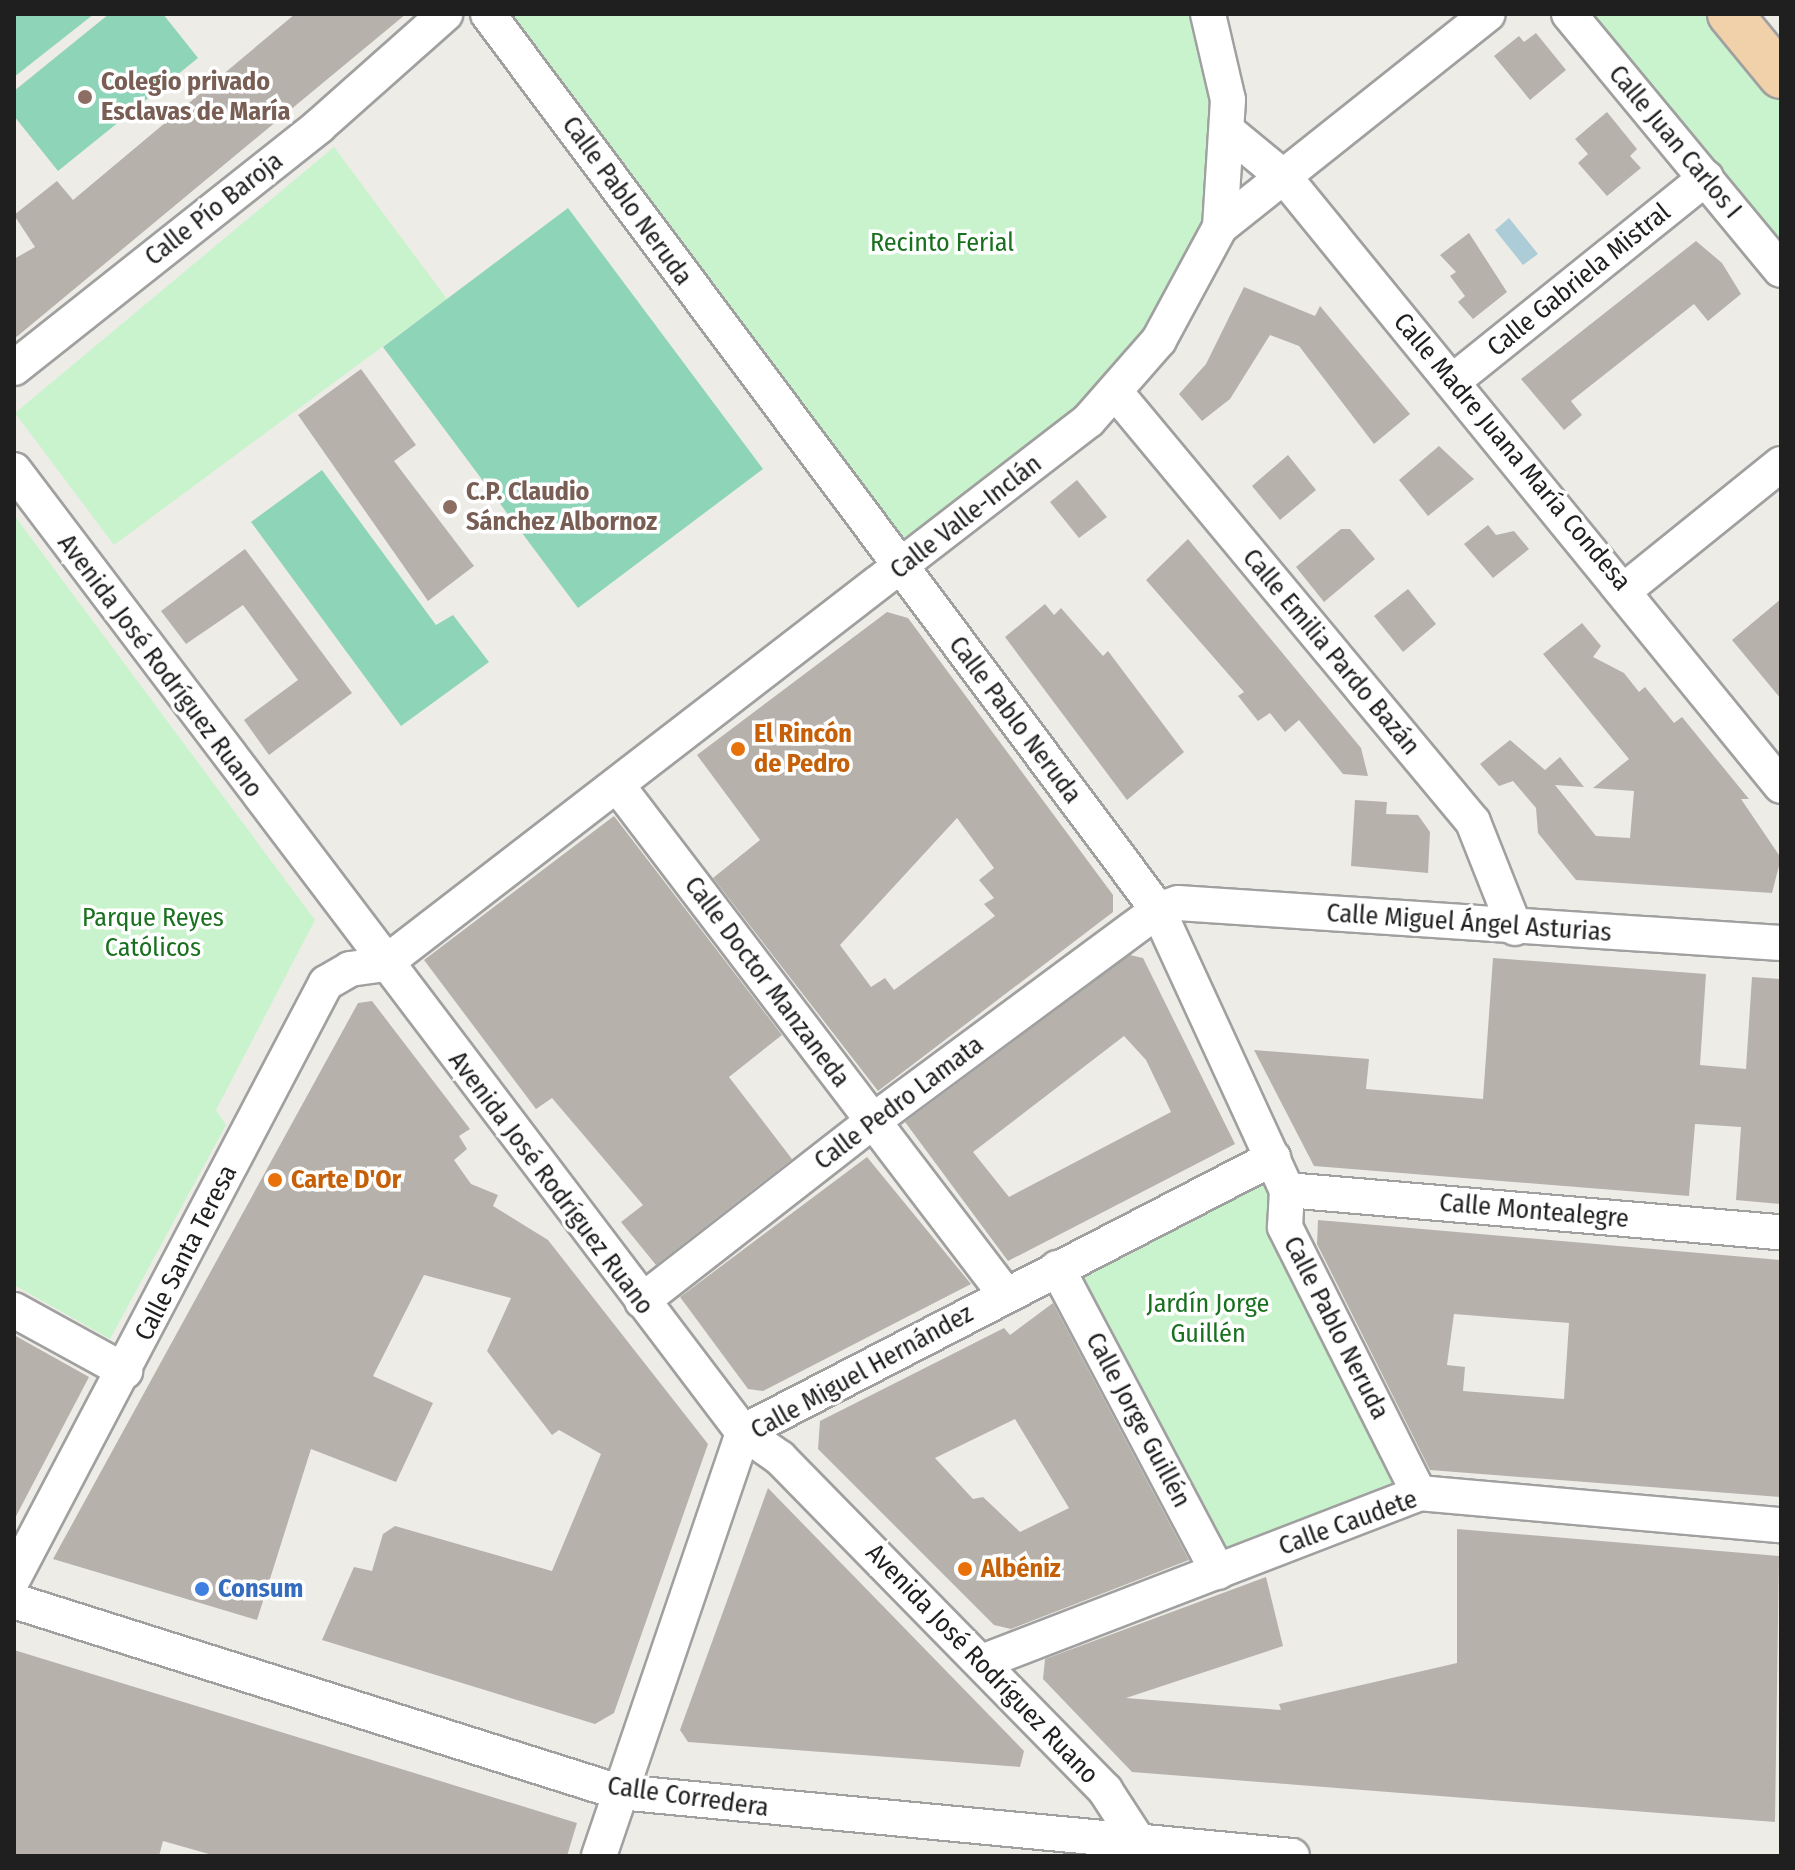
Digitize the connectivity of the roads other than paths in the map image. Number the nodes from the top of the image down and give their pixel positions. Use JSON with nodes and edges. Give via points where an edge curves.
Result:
{"nodes":[{"id":1,"x":445,"y":14,"type":"edge"},
{"id":2,"x":488,"y":14,"type":"edge"},
{"id":3,"x":1208,"y":14,"type":"edge"},
{"id":4,"x":1488,"y":14,"type":"edge"},
{"id":5,"x":1569,"y":14,"type":"edge"},
{"id":6,"x":1730,"y":14,"type":"edge"},
{"id":7,"x":1781,"y":76,"type":"edge"},
{"id":8,"x":1229,"y":132,"type":"junction"},
{"id":9,"x":1706,"y":178,"type":"junction"},
{"id":10,"x":1286,"y":179,"type":"junction"},
{"id":11,"x":1220,"y":227,"type":"junction"},
{"id":12,"x":1781,"y":270,"type":"edge"},
{"id":13,"x":14,"y":368,"type":"edge"},
{"id":14,"x":1452,"y":382,"type":"junction"},
{"id":15,"x":1117,"y":394,"type":"junction"},
{"id":16,"x":1781,"y":464,"type":"edge"},
{"id":17,"x":14,"y":470,"type":"edge"},
{"id":18,"x":900,"y":570,"type":"junction"},
{"id":19,"x":1626,"y":589,"type":"junction"},
{"id":20,"x":617,"y":785,"type":"junction"},
{"id":21,"x":1781,"y":786,"type":"edge"},
{"id":22,"x":1158,"y":910,"type":"junction"},
{"id":23,"x":1515,"y":928,"type":"junction"},
{"id":24,"x":1781,"y":943,"type":"edge"},
{"id":25,"x":384,"y":964,"type":"junction"},
{"id":26,"x":873,"y":1121,"type":"junction"},
{"id":27,"x":1273,"y":1158,"type":"junction"},
{"id":28,"x":1287,"y":1190,"type":"junction"},
{"id":29,"x":1781,"y":1232,"type":"edge"},
{"id":30,"x":1057,"y":1268,"type":"junction"},
{"id":31,"x":1005,"y":1294,"type":"junction"},
{"id":32,"x":642,"y":1301,"type":"junction"},
{"id":33,"x":14,"y":1310,"type":"edge"},
{"id":34,"x":125,"y":1371,"type":"junction"},
{"id":35,"x":743,"y":1432,"type":"junction"},
{"id":36,"x":1419,"y":1493,"type":"junction"},
{"id":37,"x":1781,"y":1525,"type":"edge"},
{"id":38,"x":1218,"y":1572,"type":"junction"},
{"id":39,"x":14,"y":1577,"type":"edge"},
{"id":40,"x":14,"y":1601,"type":"edge"},
{"id":41,"x":982,"y":1662,"type":"junction"},
{"id":42,"x":619,"y":1792,"type":"junction"},
{"id":43,"x":1142,"y":1851,"type":"edge"},
{"id":44,"x":599,"y":1856,"type":"edge"},
{"id":45,"x":1292,"y":1856,"type":"edge"}],
"edges":[{"from":1,"to":13,"type":"street","name":"Calle Pío Baroja","via":[[319,126]]},
{"from":2,"to":18,"type":"street","name":"Calle Pablo Neruda"},
{"from":3,"to":8,"type":"street"},
{"from":4,"to":10,"type":"street","name":"Calle Valle-Inclán"},
{"from":5,"to":9,"type":"street","name":"Calle Juan Carlos I"},
{"from":6,"to":7,"type":"main road"},
{"from":8,"to":10,"type":"street","name":"Calle Madre Juana María Condesa"},
{"from":8,"to":11,"type":"street"},
{"from":9,"to":12,"type":"street","name":"Calle Juan Carlos I"},
{"from":9,"to":14,"type":"street","name":"Calle Gabriela Mistral"},
{"from":10,"to":11,"type":"street","name":"Calle Valle-Inclán"},
{"from":10,"to":14,"type":"street","name":"Calle Madre Juana María Condesa"},
{"from":11,"to":15,"type":"street","name":"Calle Valle-Inclán","via":[[1159,340]]},
{"from":14,"to":19,"type":"street","name":"Calle Madre Juana María Condesa"},
{"from":15,"to":18,"type":"street","name":"Calle Valle-Inclán"},
{"from":15,"to":23,"type":"street","name":"Calle Emilia Pardo Bazán","via":[[1473,822]]},
{"from":16,"to":19,"type":"street"},
{"from":17,"to":25,"type":"street","name":"Avenida José Rodríguez Ruano"},
{"from":18,"to":20,"type":"street","name":"Calle Valle-Inclán"},
{"from":18,"to":22,"type":"street","name":"Calle Pablo Neruda"},
{"from":19,"to":21,"type":"street","name":"Calle Madre Juana María Condesa"},
{"from":20,"to":25,"type":"street","name":"Calle Valle-Inclán"},
{"from":20,"to":26,"type":"street","name":"Calle Doctor Manzaneda"},
{"from":22,"to":23,"type":"street","name":"Calle Miguel Ángel Asturias","via":[[1178,903]]},
{"from":22,"to":26,"type":"street","name":"Calle Pedro Lamata"},
{"from":22,"to":27,"type":"street","name":"Calle Pablo Neruda"},
{"from":23,"to":24,"type":"street","name":"Calle Miguel Ángel Asturias"},
{"from":25,"to":32,"type":"street","name":"Avenida José Rodríguez Ruano"},
{"from":25,"to":34,"type":"street","name":"Calle Santa Teresa","via":[[350,969],[326,983]]},
{"from":26,"to":31,"type":"street","name":"Calle Doctor Manzaneda"},
{"from":26,"to":32,"type":"street","name":"Calle Pedro Lamata"},
{"from":27,"to":28,"type":"street","name":"Calle Pablo Neruda"},
{"from":27,"to":30,"type":"street","name":"Calle Miguel Hernández"},
{"from":28,"to":29,"type":"street","name":"Calle Montealegre"},
{"from":28,"to":36,"type":"street","name":"Calle Pablo Neruda","via":[[1285,1227]]},
{"from":30,"to":31,"type":"street","name":"Calle Miguel Hernández"},
{"from":30,"to":38,"type":"street","name":"Calle Jorge Guillén"},
{"from":31,"to":35,"type":"street","name":"Calle Miguel Hernández"},
{"from":32,"to":35,"type":"street","name":"Avenida José Rodríguez Ruano"},
{"from":33,"to":34,"type":"street"},
{"from":34,"to":39,"type":"street","name":"Calle Santa Teresa"},
{"from":35,"to":41,"type":"street","name":"Avenida José Rodríguez Ruano","via":[[780,1458]]},
{"from":35,"to":42,"type":"street","name":"Calle Miguel Hernández"},
{"from":36,"to":37,"type":"street","name":"Calle Caudete"},
{"from":36,"to":38,"type":"street","name":"Calle Caudete"},
{"from":38,"to":41,"type":"street","name":"Calle Caudete"},
{"from":40,"to":42,"type":"street","name":"Calle Corredera"},
{"from":41,"to":43,"type":"street","name":"Avenida José Rodríguez Ruano","via":[[1105,1790]]},
{"from":42,"to":43,"type":"street","name":"Calle Corredera"},
{"from":42,"to":44,"type":"street","name":"Calle Miguel Hernández"},
{"from":43,"to":45,"type":"street","name":"Calle Corredera"}]}
